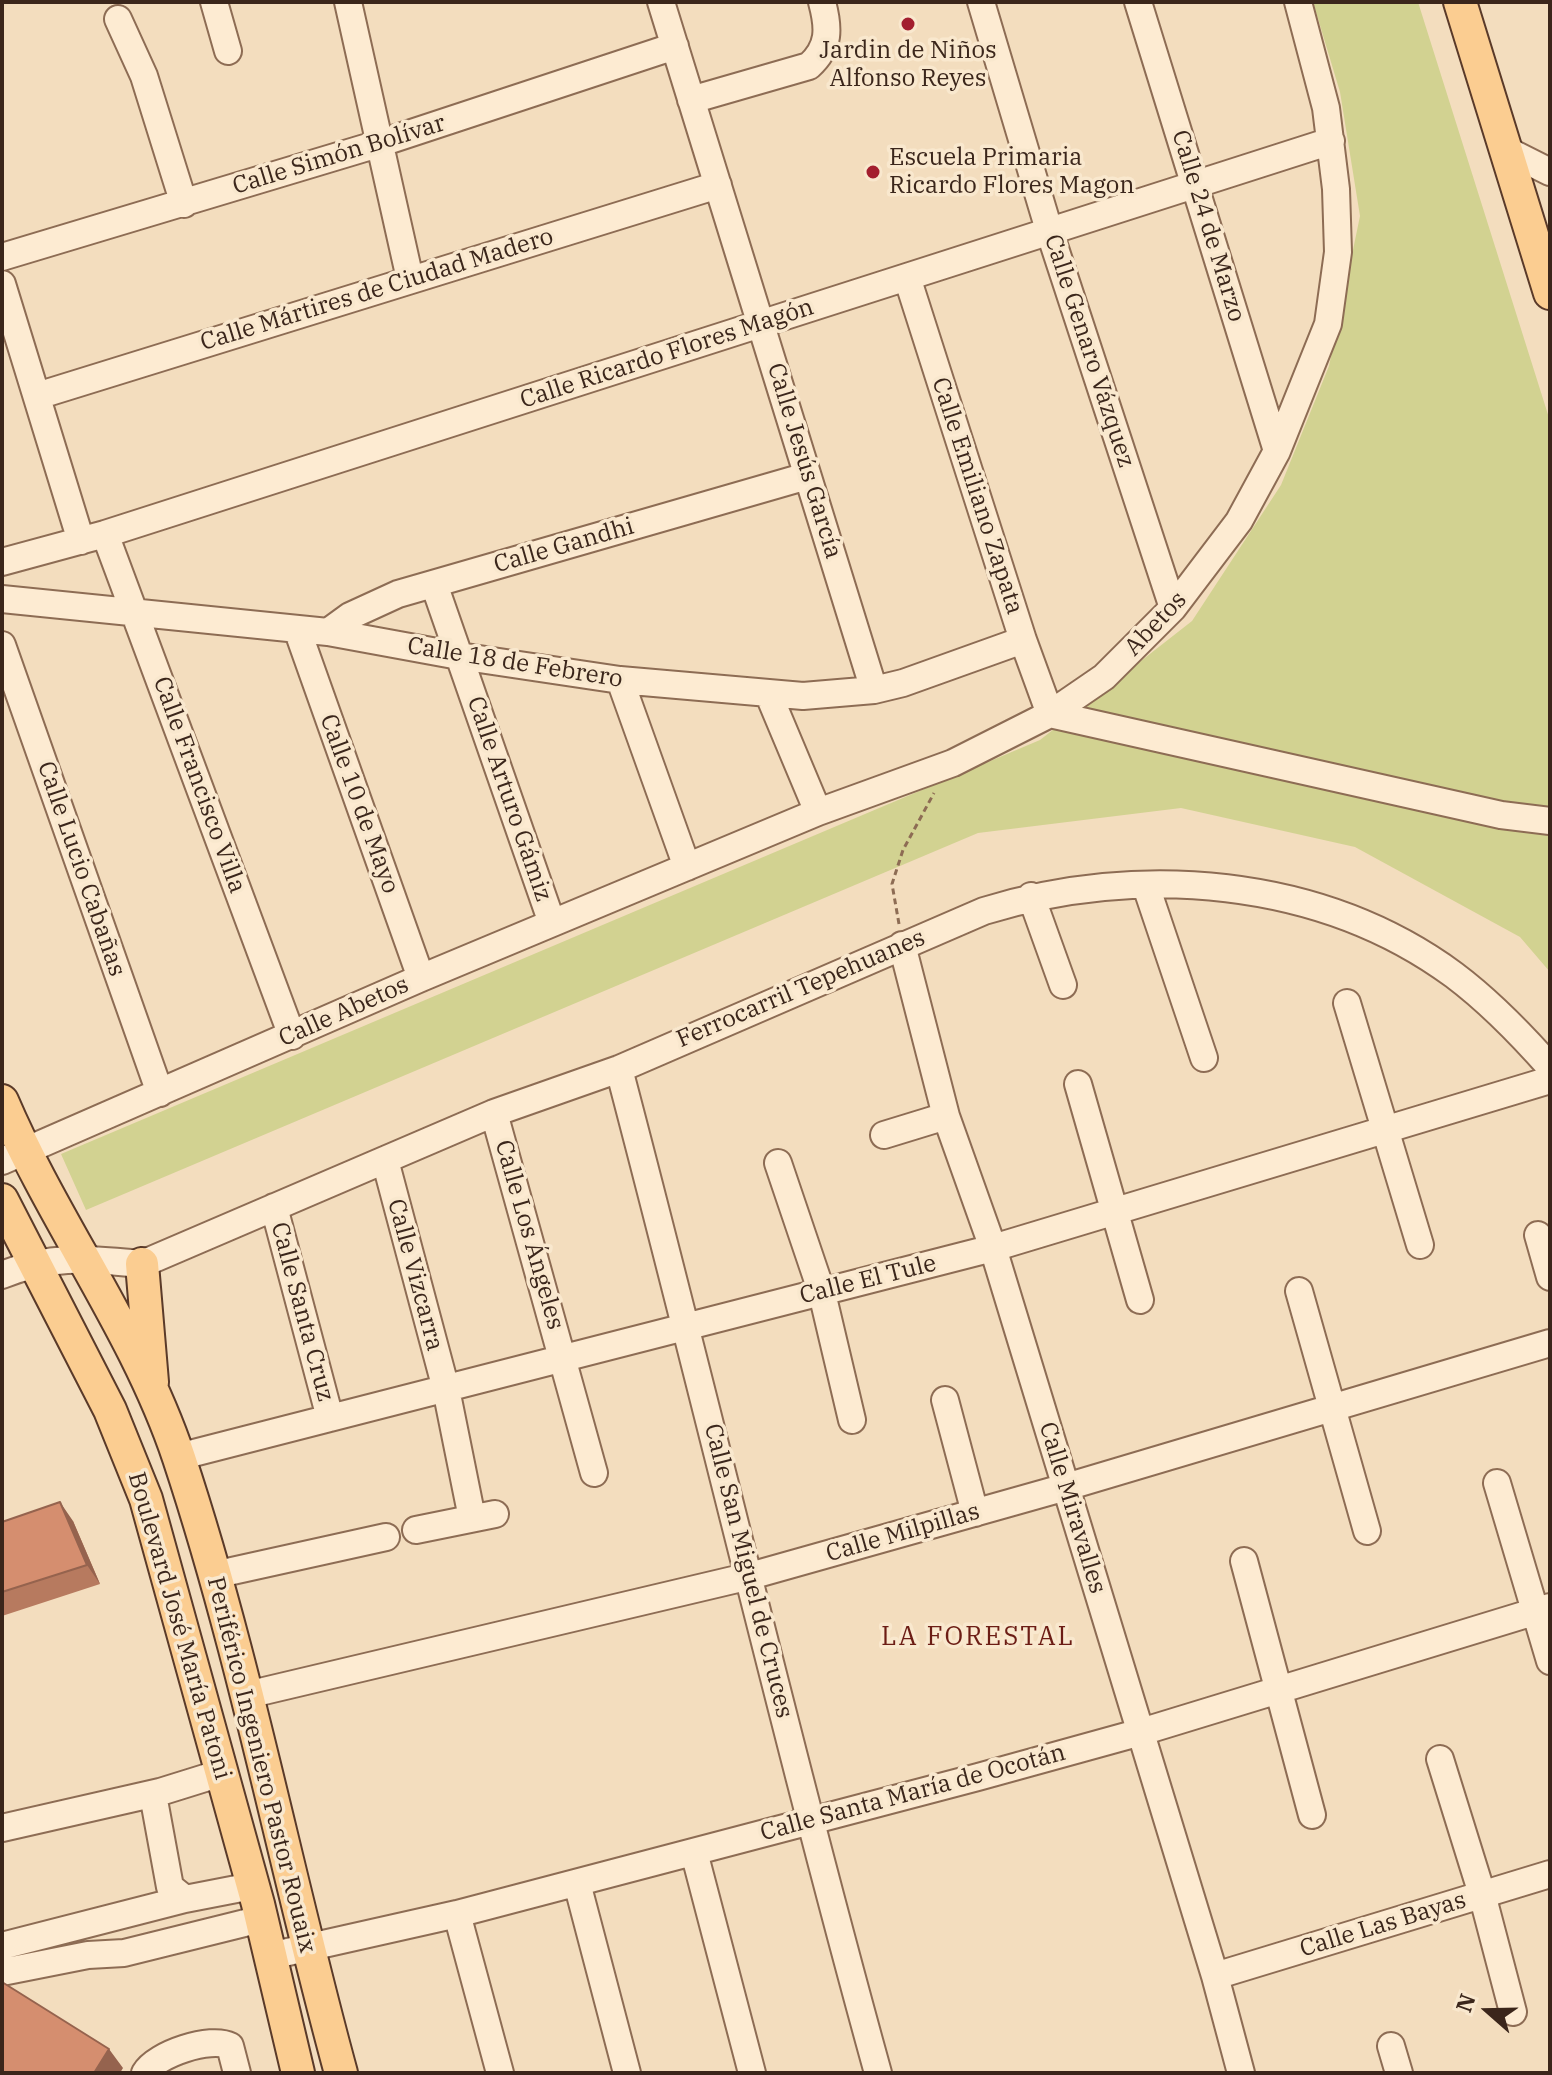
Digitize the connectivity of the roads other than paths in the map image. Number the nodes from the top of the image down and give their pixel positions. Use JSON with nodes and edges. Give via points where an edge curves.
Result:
{"nodes":[{"id":1,"x":214,"y":2,"type":"edge"},
{"id":2,"x":348,"y":2,"type":"edge"},
{"id":3,"x":661,"y":2,"type":"edge"},
{"id":4,"x":822,"y":2,"type":"edge"},
{"id":5,"x":981,"y":2,"type":"edge"},
{"id":6,"x":1138,"y":2,"type":"edge"},
{"id":7,"x":1298,"y":2,"type":"edge"},
{"id":8,"x":1460,"y":2,"type":"edge"},
{"id":9,"x":118,"y":19,"type":"dead end"},
{"id":10,"x":675,"y":46,"type":"junction"},
{"id":11,"x":228,"y":51,"type":"dead end"},
{"id":12,"x":691,"y":100,"type":"junction"},
{"id":13,"x":1331,"y":141,"type":"junction"},
{"id":14,"x":378,"y":144,"type":"junction"},
{"id":15,"x":1506,"y":150,"type":"junction"},
{"id":16,"x":1550,"y":172,"type":"edge"},
{"id":17,"x":1195,"y":183,"type":"junction"},
{"id":18,"x":718,"y":185,"type":"junction"},
{"id":19,"x":184,"y":204,"type":"junction"},
{"id":20,"x":1049,"y":230,"type":"junction"},
{"id":21,"x":1545,"y":251,"type":"edge"},
{"id":22,"x":2,"y":257,"type":"edge"},
{"id":23,"x":907,"y":277,"type":"junction"},
{"id":24,"x":410,"y":279,"type":"junction"},
{"id":25,"x":2,"y":284,"type":"edge"},
{"id":26,"x":1550,"y":293,"type":"edge"},
{"id":27,"x":763,"y":325,"type":"junction"},
{"id":28,"x":37,"y":396,"type":"junction"},
{"id":29,"x":1277,"y":451,"type":"junction"},
{"id":30,"x":807,"y":476,"type":"junction"},
{"id":31,"x":93,"y":537,"type":"junction"},
{"id":32,"x":2,"y":562,"type":"edge"},
{"id":33,"x":434,"y":584,"type":"junction"},
{"id":34,"x":2,"y":599,"type":"edge"},
{"id":35,"x":1173,"y":608,"type":"junction"},
{"id":36,"x":136,"y":615,"type":"junction"},
{"id":37,"x":297,"y":629,"type":"junction"},
{"id":38,"x":328,"y":632,"type":"junction"},
{"id":39,"x":1023,"y":640,"type":"junction"},
{"id":40,"x":2,"y":645,"type":"edge"},
{"id":41,"x":459,"y":656,"type":"junction"},
{"id":42,"x":620,"y":680,"type":"junction"},
{"id":43,"x":874,"y":690,"type":"junction"},
{"id":44,"x":768,"y":693,"type":"junction"},
{"id":45,"x":1050,"y":714,"type":"junction"},
{"id":46,"x":818,"y":812,"type":"junction"},
{"id":47,"x":1550,"y":821,"type":"edge"},
{"id":48,"x":687,"y":867,"type":"junction"},
{"id":49,"x":1146,"y":886,"type":"junction"},
{"id":50,"x":1031,"y":896,"type":"junction"},
{"id":51,"x":552,"y":923,"type":"junction"},
{"id":52,"x":902,"y":945,"type":"junction"},
{"id":53,"x":421,"y":978,"type":"junction"},
{"id":54,"x":1063,"y":985,"type":"dead end"},
{"id":55,"x":1347,"y":1003,"type":"dead end"},
{"id":56,"x":292,"y":1036,"type":"junction"},
{"id":57,"x":1204,"y":1058,"type":"dead end"},
{"id":58,"x":1550,"y":1067,"type":"edge"},
{"id":59,"x":619,"y":1069,"type":"junction"},
{"id":60,"x":1550,"y":1080,"type":"edge"},
{"id":61,"x":1078,"y":1084,"type":"dead end"},
{"id":62,"x":160,"y":1093,"type":"junction"},
{"id":63,"x":2,"y":1101,"type":"edge"},
{"id":64,"x":494,"y":1113,"type":"junction"},
{"id":65,"x":946,"y":1116,"type":"junction"},
{"id":66,"x":1387,"y":1131,"type":"junction"},
{"id":67,"x":884,"y":1135,"type":"dead end"},
{"id":68,"x":13,"y":1157,"type":"edge"},
{"id":69,"x":385,"y":1160,"type":"junction"},
{"id":70,"x":778,"y":1163,"type":"dead end"},
{"id":71,"x":2,"y":1200,"type":"edge"},
{"id":72,"x":274,"y":1207,"type":"junction"},
{"id":73,"x":1114,"y":1211,"type":"junction"},
{"id":74,"x":1538,"y":1235,"type":"dead end"},
{"id":75,"x":1420,"y":1245,"type":"dead end"},
{"id":76,"x":993,"y":1248,"type":"junction"},
{"id":77,"x":82,"y":1258,"type":"junction"},
{"id":78,"x":33,"y":1262,"type":"junction"},
{"id":79,"x":142,"y":1264,"type":"junction"},
{"id":80,"x":2,"y":1275,"type":"edge"},
{"id":81,"x":1550,"y":1277,"type":"edge"},
{"id":82,"x":1299,"y":1291,"type":"dead end"},
{"id":83,"x":822,"y":1293,"type":"junction"},
{"id":84,"x":1140,"y":1300,"type":"dead end"},
{"id":85,"x":686,"y":1325,"type":"junction"},
{"id":86,"x":1550,"y":1343,"type":"edge"},
{"id":87,"x":563,"y":1357,"type":"junction"},
{"id":88,"x":446,"y":1389,"type":"junction"},
{"id":89,"x":153,"y":1393,"type":"junction"},
{"id":90,"x":945,"y":1400,"type":"dead end"},
{"id":91,"x":1332,"y":1410,"type":"junction"},
{"id":92,"x":330,"y":1418,"type":"junction"},
{"id":93,"x":852,"y":1420,"type":"dead end"},
{"id":94,"x":178,"y":1457,"type":"junction"},
{"id":95,"x":594,"y":1473,"type":"dead end"},
{"id":96,"x":1497,"y":1483,"type":"dead end"},
{"id":97,"x":1066,"y":1487,"type":"junction"},
{"id":98,"x":975,"y":1513,"type":"junction"},
{"id":99,"x":416,"y":1530,"type":"dead end"},
{"id":100,"x":1367,"y":1531,"type":"dead end"},
{"id":101,"x":386,"y":1537,"type":"dead end"},
{"id":102,"x":1244,"y":1561,"type":"dead end"},
{"id":103,"x":214,"y":1575,"type":"junction"},
{"id":104,"x":750,"y":1576,"type":"junction"},
{"id":105,"x":1543,"y":1610,"type":"edge"},
{"id":106,"x":179,"y":1616,"type":"junction"},
{"id":107,"x":1550,"y":1661,"type":"edge"},
{"id":108,"x":1279,"y":1691,"type":"junction"},
{"id":109,"x":247,"y":1695,"type":"junction"},
{"id":110,"x":1141,"y":1732,"type":"junction"},
{"id":111,"x":1440,"y":1759,"type":"dead end"},
{"id":112,"x":221,"y":1773,"type":"junction"},
{"id":113,"x":160,"y":1792,"type":"junction"},
{"id":114,"x":1312,"y":1815,"type":"dead end"},
{"id":115,"x":809,"y":1821,"type":"junction"},
{"id":116,"x":2,"y":1828,"type":"edge"},
{"id":117,"x":694,"y":1852,"type":"junction"},
{"id":118,"x":1550,"y":1874,"type":"edge"},
{"id":119,"x":577,"y":1883,"type":"junction"},
{"id":120,"x":1482,"y":1894,"type":"junction"},
{"id":121,"x":185,"y":1899,"type":"junction"},
{"id":122,"x":257,"y":1903,"type":"junction"},
{"id":123,"x":457,"y":1914,"type":"junction"},
{"id":124,"x":2,"y":1946,"type":"edge"},
{"id":125,"x":306,"y":1946,"type":"junction"},
{"id":126,"x":270,"y":1956,"type":"junction"},
{"id":127,"x":2,"y":1972,"type":"edge"},
{"id":128,"x":1215,"y":1976,"type":"junction"},
{"id":129,"x":1513,"y":2012,"type":"dead end"},
{"id":130,"x":1391,"y":2046,"type":"dead end"},
{"id":131,"x":145,"y":2073,"type":"edge"},
{"id":132,"x":237,"y":2073,"type":"edge"},
{"id":133,"x":298,"y":2073,"type":"edge"},
{"id":134,"x":341,"y":2073,"type":"edge"},
{"id":135,"x":500,"y":2073,"type":"edge"},
{"id":136,"x":627,"y":2073,"type":"edge"},
{"id":137,"x":752,"y":2073,"type":"edge"},
{"id":138,"x":878,"y":2073,"type":"edge"},
{"id":139,"x":1241,"y":2073,"type":"edge"},
{"id":140,"x":1399,"y":2073,"type":"edge"}],
"edges":[{"from":1,"to":11,"type":"street"},
{"from":2,"to":14,"type":"street"},
{"from":3,"to":10,"type":"street","name":"Calle Jesús García"},
{"from":4,"to":12,"type":"street","via":[[825,47],[809,66]]},
{"from":5,"to":20,"type":"street","name":"Calle Genaro Vázquez"},
{"from":6,"to":17,"type":"street","name":"Calle 24 de Marzo"},
{"from":7,"to":13,"type":"street","name":"Abetos"},
{"from":8,"to":15,"type":"main road"},
{"from":9,"to":19,"type":"street","via":[[144,76]]},
{"from":10,"to":12,"type":"street","name":"Calle Jesús García"},
{"from":10,"to":14,"type":"street","name":"Calle Simón Bolívar"},
{"from":12,"to":18,"type":"street","name":"Calle Jesús García"},
{"from":13,"to":17,"type":"street","name":"Calle Ricardo Flores Magón"},
{"from":13,"to":29,"type":"street","name":"Abetos","via":[[1338,223],[1335,292],[1328,324]]},
{"from":14,"to":19,"type":"street","name":"Calle Simón Bolívar"},
{"from":14,"to":24,"type":"street"},
{"from":15,"to":16,"type":"street"},
{"from":15,"to":21,"type":"main road"},
{"from":17,"to":20,"type":"street","name":"Calle Ricardo Flores Magón"},
{"from":17,"to":29,"type":"street","name":"Calle 24 de Marzo"},
{"from":18,"to":24,"type":"street","name":"Calle Mártires de Ciudad Madero"},
{"from":18,"to":27,"type":"street","name":"Calle Jesús García"},
{"from":19,"to":22,"type":"street","name":"Calle Simón Bolívar"},
{"from":20,"to":23,"type":"street","name":"Calle Ricardo Flores Magón"},
{"from":20,"to":35,"type":"street","name":"Calle Genaro Vázquez"},
{"from":21,"to":26,"type":"main road"},
{"from":23,"to":27,"type":"street","name":"Calle Ricardo Flores Magón"},
{"from":23,"to":39,"type":"street","name":"Calle Emiliano Zapata"},
{"from":24,"to":28,"type":"street","name":"Calle Mártires de Ciudad Madero"},
{"from":25,"to":28,"type":"street","name":"Calle Francisco Villa"},
{"from":27,"to":30,"type":"street","name":"Calle Jesús García"},
{"from":27,"to":31,"type":"street","name":"Calle Ricardo Flores Magón"},
{"from":28,"to":31,"type":"street","name":"Calle Francisco Villa"},
{"from":29,"to":35,"type":"street","name":"Abetos","via":[[1223,546]]},
{"from":30,"to":33,"type":"street","name":"Calle Gandhi"},
{"from":30,"to":43,"type":"street","name":"Calle Jesús García"},
{"from":31,"to":32,"type":"street","name":"Calle Ricardo Flores Magón"},
{"from":31,"to":36,"type":"street","name":"Calle Francisco Villa"},
{"from":33,"to":38,"type":"street","name":"Calle Gandhi","via":[[376,603]]},
{"from":33,"to":41,"type":"street","name":"Calle Arturo Gámiz"},
{"from":34,"to":36,"type":"street","name":"Calle 18 de Febrero"},
{"from":35,"to":45,"type":"street","name":"Abetos","via":[[1104,677]]},
{"from":36,"to":37,"type":"street","name":"Calle 18 de Febrero"},
{"from":36,"to":56,"type":"street","name":"Calle Francisco Villa"},
{"from":37,"to":38,"type":"street","name":"Calle 18 de Febrero"},
{"from":37,"to":53,"type":"street","name":"Calle 10 de Mayo"},
{"from":38,"to":41,"type":"street","name":"Calle 18 de Febrero"},
{"from":39,"to":43,"type":"street","name":"Calle 18 de Febrero"},
{"from":39,"to":45,"type":"street","name":"Calle Emiliano Zapata"},
{"from":40,"to":62,"type":"street","name":"Calle Lucio Cabañas"},
{"from":41,"to":42,"type":"street","name":"Calle 18 de Febrero"},
{"from":41,"to":51,"type":"street","name":"Calle Arturo Gámiz"},
{"from":42,"to":44,"type":"street","name":"Calle 18 de Febrero"},
{"from":42,"to":48,"type":"street"},
{"from":43,"to":44,"type":"street","name":"Calle 18 de Febrero"},
{"from":44,"to":46,"type":"street"},
{"from":45,"to":46,"type":"street","name":"Abetos","via":[[953,763]]},
{"from":45,"to":47,"type":"street","via":[[1501,815]]},
{"from":46,"to":48,"type":"street","name":"Abetos"},
{"from":48,"to":51,"type":"street","name":"Calle Abetos"},
{"from":49,"to":50,"type":"street","name":"Ferrocarril Tepehuanes"},
{"from":49,"to":57,"type":"street"},
{"from":49,"to":58,"type":"street","name":"Ferrocarril Tepehuanes","via":[[1198,885],[1281,897],[1391,938],[1484,999]]},
{"from":50,"to":52,"type":"street","name":"Ferrocarril Tepehuanes"},
{"from":50,"to":54,"type":"street"},
{"from":51,"to":53,"type":"street","name":"Calle Abetos"},
{"from":52,"to":59,"type":"street","name":"Ferrocarril Tepehuanes"},
{"from":52,"to":65,"type":"street","name":"Calle Miravalles"},
{"from":53,"to":56,"type":"street","name":"Calle Abetos"},
{"from":55,"to":66,"type":"street"},
{"from":56,"to":62,"type":"street","name":"Calle Abetos"},
{"from":59,"to":64,"type":"street","name":"Ferrocarril Tepehuanes"},
{"from":59,"to":85,"type":"street","name":"Calle San Miguel de Cruces"},
{"from":60,"to":66,"type":"street","name":"Calle El Tule"},
{"from":61,"to":73,"type":"street"},
{"from":62,"to":68,"type":"street","name":"Calle Abetos"},
{"from":63,"to":68,"type":"main road","name":"Boulevard José María Patoni"},
{"from":64,"to":69,"type":"street","name":"Ferrocarril Tepehuanes"},
{"from":64,"to":87,"type":"street","name":"Calle Los Ángeles"},
{"from":65,"to":67,"type":"street"},
{"from":65,"to":76,"type":"street","name":"Calle Miravalles"},
{"from":66,"to":73,"type":"street","name":"Calle El Tule"},
{"from":66,"to":75,"type":"street"},
{"from":68,"to":77,"type":"main road","name":"Boulevard José María Patoni"},
{"from":69,"to":72,"type":"street","name":"Ferrocarril Tepehuanes"},
{"from":69,"to":88,"type":"street","name":"Calle Vizcarra"},
{"from":70,"to":83,"type":"street"},
{"from":71,"to":78,"type":"main road","name":"Boulevard José María Patoni"},
{"from":72,"to":79,"type":"street","name":"Ferrocarril Tepehuanes"},
{"from":72,"to":92,"type":"street","name":"Calle Santa Cruz"},
{"from":73,"to":76,"type":"street","name":"Calle El Tule"},
{"from":73,"to":84,"type":"street"},
{"from":74,"to":81,"type":"street"},
{"from":76,"to":83,"type":"street","name":"Calle El Tule"},
{"from":76,"to":97,"type":"street","name":"Calle Miravalles"},
{"from":77,"to":78,"type":"street","name":"Ferrocarril Tepehuanes"},
{"from":77,"to":79,"type":"street","name":"Ferrocarril Tepehuanes"},
{"from":77,"to":89,"type":"main road","name":"Boulevard José María Patoni"},
{"from":78,"to":80,"type":"street","name":"Ferrocarril Tepehuanes"},
{"from":78,"to":106,"type":"main road","name":"Boulevard José María Patoni","via":[[136,1470]]},
{"from":79,"to":89,"type":"main road"},
{"from":82,"to":91,"type":"street"},
{"from":83,"to":85,"type":"street","name":"Calle El Tule"},
{"from":83,"to":93,"type":"street"},
{"from":85,"to":87,"type":"street","name":"Calle El Tule"},
{"from":85,"to":104,"type":"street","name":"Calle San Miguel de Cruces"},
{"from":86,"to":91,"type":"street","name":"Calle Milpillas"},
{"from":87,"to":88,"type":"street","name":"Calle El Tule"},
{"from":87,"to":95,"type":"street","name":"Calle Los Ángeles"},
{"from":88,"to":92,"type":"street","name":"Calle El Tule"},
{"from":88,"to":99,"type":"street","name":"Calle Vizcarra","via":[[483,1516]]},
{"from":89,"to":94,"type":"main road","name":"Boulevard José María Patoni"},
{"from":90,"to":98,"type":"street"},
{"from":91,"to":97,"type":"street","name":"Calle Milpillas"},
{"from":91,"to":100,"type":"street"},
{"from":92,"to":94,"type":"street","name":"Calle El Tule"},
{"from":94,"to":103,"type":"main road","name":"Periférico Ingeniero Pastor Rouaix"},
{"from":96,"to":105,"type":"street"},
{"from":97,"to":98,"type":"street","name":"Calle Milpillas"},
{"from":97,"to":110,"type":"street","name":"Calle Miravalles"},
{"from":98,"to":104,"type":"street","name":"Calle Milpillas"},
{"from":101,"to":103,"type":"street"},
{"from":102,"to":108,"type":"street"},
{"from":103,"to":109,"type":"main road","name":"Periférico Ingeniero Pastor Rouaix"},
{"from":104,"to":109,"type":"street","name":"Calle Milpillas"},
{"from":104,"to":115,"type":"street","name":"Calle San Miguel de Cruces"},
{"from":105,"to":107,"type":"street"},
{"from":105,"to":108,"type":"street","name":"Calle Santa María de Ocotán"},
{"from":106,"to":109,"type":"main road","via":[[212,1678]]},
{"from":106,"to":112,"type":"main road","name":"Boulevard José María Patoni"},
{"from":108,"to":110,"type":"street","name":"Calle Santa María de Ocotán"},
{"from":108,"to":114,"type":"street"},
{"from":109,"to":125,"type":"main road","name":"Periférico Ingeniero Pastor Rouaix"},
{"from":110,"to":115,"type":"street","name":"Calle Santa María de Ocotán"},
{"from":110,"to":128,"type":"street","name":"Calle Miravalles"},
{"from":111,"to":120,"type":"street"},
{"from":112,"to":113,"type":"street"},
{"from":112,"to":122,"type":"main road","name":"Boulevard José María Patoni"},
{"from":113,"to":116,"type":"street"},
{"from":113,"to":121,"type":"street","via":[[154,1810],[170,1887]]},
{"from":115,"to":117,"type":"street","name":"Calle Santa María de Ocotán"},
{"from":115,"to":138,"type":"street","name":"Calle San Miguel de Cruces"},
{"from":117,"to":119,"type":"street","name":"Calle Santa María de Ocotán"},
{"from":117,"to":137,"type":"street"},
{"from":118,"to":120,"type":"street","name":"Calle Las Bayas"},
{"from":119,"to":123,"type":"street","name":"Calle Santa María de Ocotán"},
{"from":119,"to":136,"type":"street"},
{"from":120,"to":128,"type":"street","name":"Calle Las Bayas"},
{"from":120,"to":129,"type":"street"},
{"from":121,"to":122,"type":"street"},
{"from":121,"to":124,"type":"street"},
{"from":122,"to":126,"type":"main road","name":"Boulevard José María Patoni"},
{"from":122,"to":127,"type":"street","via":[[130,1936],[88,1955]]},
{"from":123,"to":125,"type":"street","name":"Calle Santa María de Ocotán"},
{"from":123,"to":135,"type":"street"},
{"from":125,"to":126,"type":"street","name":"Calle Santa María de Ocotán"},
{"from":125,"to":134,"type":"main road","name":"Periférico Ingeniero Pastor Rouaix"},
{"from":126,"to":133,"type":"main road","name":"Boulevard José María Patoni"},
{"from":128,"to":139,"type":"street","name":"Calle Miravalles"},
{"from":130,"to":140,"type":"street"},
{"from":131,"to":132,"type":"street","via":[[163,2056],[223,2043],[232,2050]]}]}
